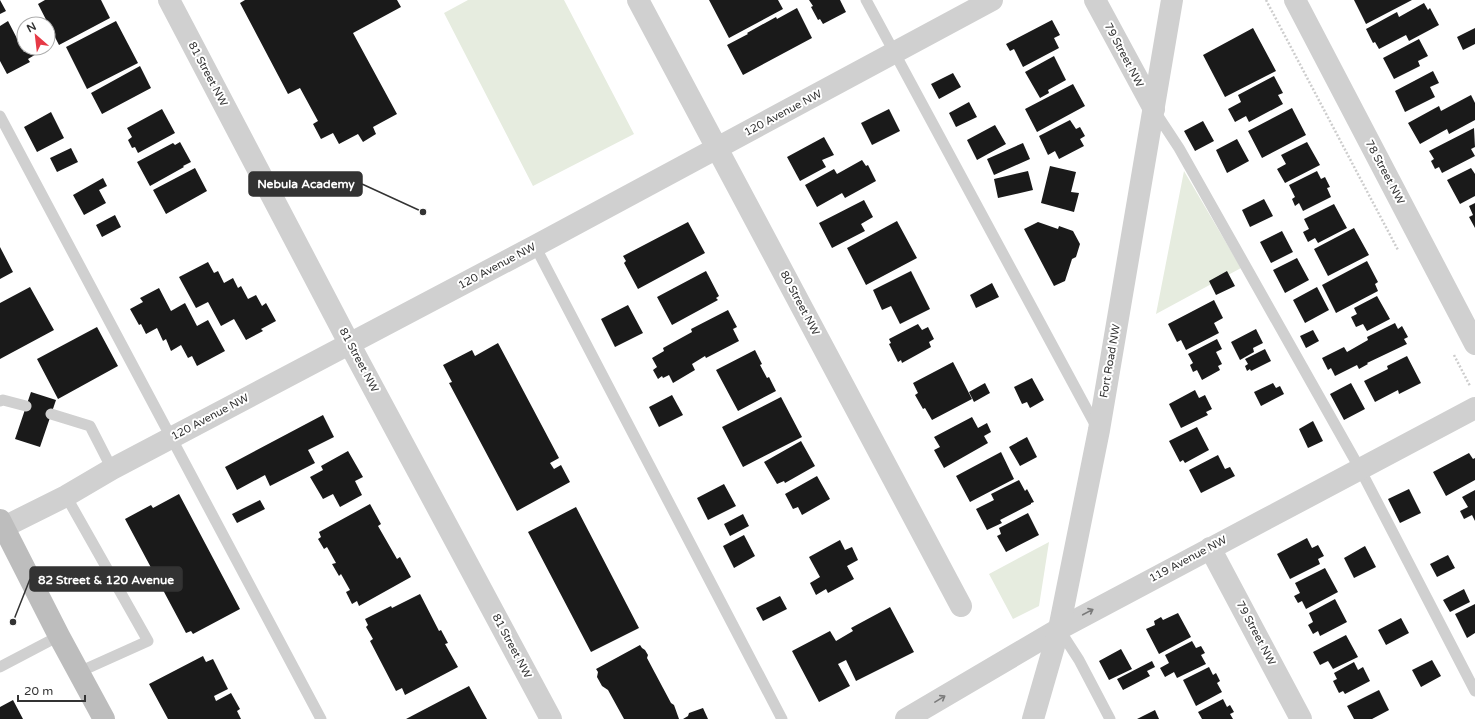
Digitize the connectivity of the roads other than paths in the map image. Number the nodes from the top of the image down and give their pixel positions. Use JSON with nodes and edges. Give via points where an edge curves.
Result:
{"nodes":[{"id":1,"x":169,"y":0,"type":"edge"},
{"id":2,"x":638,"y":0,"type":"edge"},
{"id":3,"x":866,"y":0,"type":"edge"},
{"id":4,"x":992,"y":0,"type":"edge"},
{"id":5,"x":1095,"y":0,"type":"edge"},
{"id":6,"x":1172,"y":0,"type":"edge"},
{"id":7,"x":1295,"y":0,"type":"edge"},
{"id":8,"x":895,"y":53,"type":"junction"},
{"id":9,"x":1154,"y":109,"type":"junction"},
{"id":10,"x":0,"y":116,"type":"edge"},
{"id":11,"x":717,"y":148,"type":"junction"},
{"id":12,"x":535,"y":246,"type":"junction"},
{"id":13,"x":349,"y":343,"type":"junction"},
{"id":14,"x":1475,"y":344,"type":"edge"},
{"id":15,"x":1474,"y":400,"type":"edge"},
{"id":16,"x":0,"y":401,"type":"edge"},
{"id":17,"x":26,"y":406,"type":"dead end"},
{"id":18,"x":51,"y":414,"type":"dead end"},
{"id":19,"x":1099,"y":430,"type":"junction"},
{"id":20,"x":171,"y":437,"type":"junction"},
{"id":21,"x":112,"y":469,"type":"junction"},
{"id":22,"x":1360,"y":469,"type":"junction"},
{"id":23,"x":66,"y":496,"type":"junction"},
{"id":24,"x":1,"y":525,"type":"edge"},
{"id":25,"x":1210,"y":548,"type":"junction"},
{"id":26,"x":961,"y":606,"type":"dead end"},
{"id":27,"x":1058,"y":628,"type":"junction"},
{"id":28,"x":59,"y":636,"type":"junction"},
{"id":29,"x":0,"y":667,"type":"edge"},
{"id":30,"x":79,"y":672,"type":"junction"},
{"id":31,"x":1475,"y":691,"type":"edge"},
{"id":32,"x":104,"y":719,"type":"edge"},
{"id":33,"x":321,"y":719,"type":"edge"},
{"id":34,"x":551,"y":719,"type":"edge"},
{"id":35,"x":782,"y":719,"type":"edge"},
{"id":36,"x":906,"y":719,"type":"edge"},
{"id":37,"x":1033,"y":719,"type":"edge"},
{"id":38,"x":1110,"y":719,"type":"edge"},
{"id":39,"x":1301,"y":719,"type":"edge"}],
"edges":[{"from":1,"to":13,"type":"street","name":"81 Street NW"},
{"from":2,"to":11,"type":"street","name":"80 Street NW"},
{"from":3,"to":8,"type":"lane"},
{"from":4,"to":8,"type":"street","name":"120 Avenue NW"},
{"from":5,"to":9,"type":"street","name":"79 Street NW"},
{"from":6,"to":9,"type":"street","name":"Fort Road NW"},
{"from":7,"to":14,"type":"street","name":"78 Street NW"},
{"from":8,"to":11,"type":"street","name":"120 Avenue NW"},
{"from":8,"to":19,"type":"lane"},
{"from":9,"to":19,"type":"street","name":"Fort Road NW"},
{"from":9,"to":22,"type":"lane","via":[[1179,148]]},
{"from":10,"to":20,"type":"lane"},
{"from":11,"to":12,"type":"street","name":"120 Avenue NW"},
{"from":11,"to":26,"type":"street","name":"80 Street NW"},
{"from":12,"to":13,"type":"street","name":"120 Avenue NW"},
{"from":12,"to":35,"type":"lane"},
{"from":13,"to":20,"type":"street","name":"120 Avenue NW"},
{"from":13,"to":34,"type":"street","name":"81 Street NW"},
{"from":15,"to":22,"type":"street","name":"119 Avenue NW"},
{"from":16,"to":17,"type":"lane"},
{"from":18,"to":21,"type":"lane","via":[[90,426]]},
{"from":19,"to":27,"type":"street","name":"Fort Road NW"},
{"from":20,"to":21,"type":"street","name":"120 Avenue NW"},
{"from":20,"to":33,"type":"lane"},
{"from":21,"to":23,"type":"street","name":"120 Avenue NW"},
{"from":22,"to":25,"type":"street","name":"119 Avenue NW"},
{"from":22,"to":31,"type":"lane"},
{"from":23,"to":24,"type":"street","name":"120 Avenue NW"},
{"from":23,"to":30,"type":"lane","via":[[148,641]]},
{"from":24,"to":28,"type":"main road"},
{"from":27,"to":25,"type":"street","name":"119 Avenue NW","one_way":true},
{"from":25,"to":39,"type":"street","name":"79 Street NW"},
{"from":36,"to":27,"type":"street","name":"119 Avenue NW","one_way":true},
{"from":27,"to":37,"type":"street","name":"Fort Road NW"},
{"from":27,"to":38,"type":"lane","via":[[1079,660]]},
{"from":28,"to":29,"type":"lane"},
{"from":28,"to":30,"type":"main road"},
{"from":30,"to":32,"type":"main road"}]}
